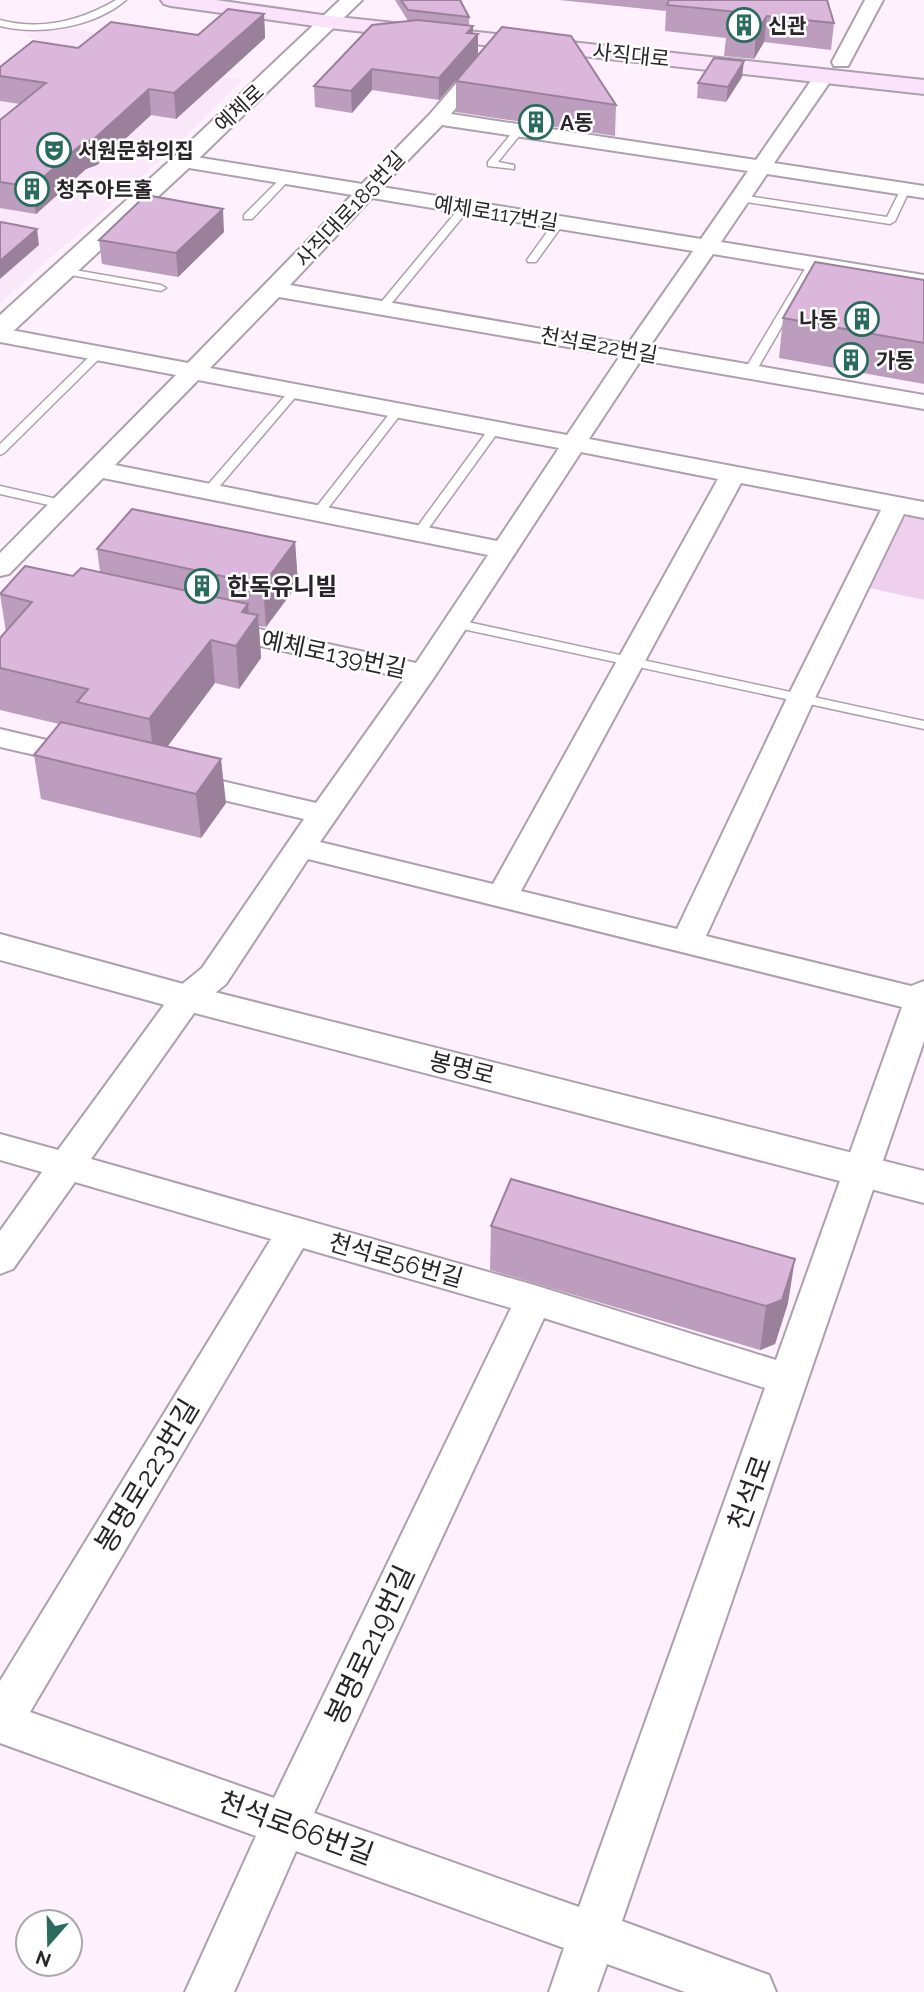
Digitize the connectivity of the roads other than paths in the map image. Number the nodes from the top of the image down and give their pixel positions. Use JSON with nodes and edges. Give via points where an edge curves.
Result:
{"nodes":[{"id":1,"x":122,"y":0,"type":"edge"},
{"id":2,"x":171,"y":0,"type":"edge"},
{"id":3,"x":278,"y":0,"type":"edge"},
{"id":4,"x":874,"y":0,"type":"edge"},
{"id":5,"x":341,"y":10,"type":"edge"},
{"id":6,"x":0,"y":23,"type":"edge"},
{"id":7,"x":12,"y":28,"type":"junction"},
{"id":8,"x":0,"y":36,"type":"edge"},
{"id":9,"x":503,"y":41,"type":"junction"},
{"id":10,"x":841,"y":62,"type":"junction"},
{"id":11,"x":924,"y":71,"type":"edge"},
{"id":12,"x":824,"y":76,"type":"junction"},
{"id":13,"x":924,"y":87,"type":"edge"},
{"id":14,"x":437,"y":118,"type":"junction"},
{"id":15,"x":519,"y":130,"type":"junction"},
{"id":16,"x":183,"y":161,"type":"junction"},
{"id":17,"x":511,"y":167,"type":"dead end"},
{"id":18,"x":761,"y":167,"type":"junction"},
{"id":19,"x":286,"y":178,"type":"junction"},
{"id":20,"x":915,"y":190,"type":"edge"},
{"id":21,"x":364,"y":192,"type":"junction"},
{"id":22,"x":740,"y":198,"type":"junction"},
{"id":23,"x":465,"y":208,"type":"junction"},
{"id":24,"x":248,"y":217,"type":"dead end"},
{"id":25,"x":559,"y":223,"type":"junction"},
{"id":26,"x":707,"y":246,"type":"junction"},
{"id":27,"x":532,"y":260,"type":"dead end"},
{"id":28,"x":813,"y":264,"type":"junction"},
{"id":29,"x":63,"y":271,"type":"junction"},
{"id":30,"x":924,"y":282,"type":"edge"},
{"id":31,"x":161,"y":289,"type":"dead end"},
{"id":32,"x":274,"y":289,"type":"junction"},
{"id":33,"x":382,"y":308,"type":"junction"},
{"id":34,"x":0,"y":329,"type":"edge"},
{"id":35,"x":0,"y":335,"type":"edge"},
{"id":36,"x":635,"y":351,"type":"junction"},
{"id":37,"x":98,"y":354,"type":"junction"},
{"id":38,"x":750,"y":371,"type":"junction"},
{"id":39,"x":192,"y":372,"type":"junction"},
{"id":40,"x":295,"y":391,"type":"junction"},
{"id":41,"x":924,"y":402,"type":"edge"},
{"id":42,"x":398,"y":410,"type":"junction"},
{"id":43,"x":495,"y":428,"type":"junction"},
{"id":44,"x":575,"y":442,"type":"junction"},
{"id":45,"x":0,"y":451,"type":"edge"},
{"id":46,"x":97,"y":469,"type":"junction"},
{"id":47,"x":733,"y":474,"type":"junction"},
{"id":48,"x":0,"y":490,"type":"edge"},
{"id":49,"x":209,"y":491,"type":"junction"},
{"id":50,"x":62,"y":504,"type":"junction"},
{"id":51,"x":896,"y":505,"type":"junction"},
{"id":52,"x":924,"y":510,"type":"edge"},
{"id":53,"x":318,"y":513,"type":"junction"},
{"id":54,"x":419,"y":533,"type":"junction"},
{"id":55,"x":503,"y":550,"type":"junction"},
{"id":56,"x":5,"y":577,"type":"edge"},
{"id":57,"x":191,"y":622,"type":"edge"},
{"id":58,"x":454,"y":623,"type":"junction"},
{"id":59,"x":629,"y":663,"type":"junction"},
{"id":60,"x":423,"y":673,"type":"junction"},
{"id":61,"x":801,"y":698,"type":"junction"},
{"id":62,"x":924,"y":725,"type":"edge"},
{"id":63,"x":0,"y":738,"type":"edge"},
{"id":64,"x":104,"y":762,"type":"edge"},
{"id":65,"x":150,"y":773,"type":"edge"},
{"id":66,"x":323,"y":814,"type":"junction"},
{"id":67,"x":300,"y":847,"type":"junction"},
{"id":68,"x":502,"y":897,"type":"junction"},
{"id":69,"x":687,"y":943,"type":"junction"},
{"id":70,"x":0,"y":947,"type":"edge"},
{"id":71,"x":187,"y":998,"type":"junction"},
{"id":72,"x":923,"y":998,"type":"edge"},
{"id":73,"x":0,"y":1147,"type":"edge"},
{"id":74,"x":65,"y":1166,"type":"junction"},
{"id":75,"x":862,"y":1170,"type":"junction"},
{"id":76,"x":924,"y":1187,"type":"edge"},
{"id":77,"x":295,"y":1230,"type":"junction"},
{"id":78,"x":0,"y":1259,"type":"edge"},
{"id":79,"x":534,"y":1300,"type":"junction"},
{"id":80,"x":790,"y":1380,"type":"junction"},
{"id":81,"x":0,"y":1722,"type":"edge"},
{"id":82,"x":285,"y":1824,"type":"junction"},
{"id":83,"x":592,"y":1936,"type":"junction"},
{"id":84,"x":209,"y":1992,"type":"edge"},
{"id":85,"x":573,"y":1992,"type":"edge"},
{"id":86,"x":752,"y":1992,"type":"edge"}],
"edges":[{"from":1,"to":7,"type":"lane","via":[[73,21],[40,29]]},
{"from":2,"to":5,"type":"main road","name":"사직대로"},
{"from":3,"to":5,"type":"main road","name":"사직대로"},
{"from":4,"to":10,"type":"street"},
{"from":5,"to":9,"type":"main road","name":"사직대로"},
{"from":5,"to":10,"type":"main road","name":"사직대로"},
{"from":5,"to":16,"type":"street","name":"예체로"},
{"from":6,"to":7,"type":"lane"},
{"from":7,"to":8,"type":"lane"},
{"from":9,"to":12,"type":"main road","name":"사직대로"},
{"from":9,"to":14,"type":"street","name":"사직대로185번길"},
{"from":10,"to":11,"type":"main road","name":"사직대로"},
{"from":12,"to":13,"type":"main road","name":"사직대로"},
{"from":12,"to":18,"type":"street"},
{"from":14,"to":15,"type":"street"},
{"from":14,"to":21,"type":"street","name":"사직대로185번길"},
{"from":15,"to":17,"type":"lane","via":[[491,164]]},
{"from":15,"to":18,"type":"street"},
{"from":16,"to":19,"type":"street","name":"예체로117번길"},
{"from":16,"to":29,"type":"street","name":"예체로"},
{"from":18,"to":20,"type":"street"},
{"from":18,"to":22,"type":"street"},
{"from":19,"to":21,"type":"street","name":"예체로117번길"},
{"from":19,"to":24,"type":"lane"},
{"from":20,"to":22,"type":"lane","via":[[890,221]]},
{"from":21,"to":23,"type":"street","name":"예체로117번길"},
{"from":21,"to":32,"type":"street","name":"사직대로185번길"},
{"from":22,"to":26,"type":"street"},
{"from":23,"to":25,"type":"street","name":"예체로117번길"},
{"from":23,"to":33,"type":"lane"},
{"from":25,"to":26,"type":"street","name":"예체로117번길"},
{"from":25,"to":27,"type":"lane"},
{"from":26,"to":28,"type":"street","name":"예체로117번길"},
{"from":26,"to":36,"type":"street"},
{"from":28,"to":30,"type":"street","name":"예체로117번길"},
{"from":28,"to":38,"type":"lane"},
{"from":29,"to":31,"type":"lane"},
{"from":29,"to":34,"type":"street","name":"예체로"},
{"from":32,"to":33,"type":"street","name":"천석로22번길"},
{"from":32,"to":39,"type":"street","name":"사직대로185번길"},
{"from":33,"to":36,"type":"street","name":"천석로22번길"},
{"from":35,"to":37,"type":"street"},
{"from":36,"to":38,"type":"street","name":"천석로22번길"},
{"from":36,"to":44,"type":"street"},
{"from":37,"to":39,"type":"street"},
{"from":37,"to":45,"type":"lane"},
{"from":38,"to":41,"type":"street","name":"천석로22번길"},
{"from":39,"to":40,"type":"street"},
{"from":39,"to":46,"type":"street","name":"사직대로185번길"},
{"from":40,"to":42,"type":"street"},
{"from":40,"to":49,"type":"lane"},
{"from":42,"to":43,"type":"street"},
{"from":42,"to":53,"type":"lane"},
{"from":43,"to":44,"type":"street"},
{"from":43,"to":54,"type":"lane"},
{"from":44,"to":47,"type":"street"},
{"from":44,"to":55,"type":"street"},
{"from":46,"to":49,"type":"street"},
{"from":46,"to":50,"type":"street","name":"사직대로185번길"},
{"from":47,"to":51,"type":"street"},
{"from":47,"to":59,"type":"street"},
{"from":48,"to":50,"type":"lane"},
{"from":49,"to":53,"type":"street"},
{"from":50,"to":56,"type":"street","name":"사직대로185번길"},
{"from":51,"to":52,"type":"street"},
{"from":51,"to":61,"type":"street"},
{"from":53,"to":54,"type":"street"},
{"from":54,"to":55,"type":"street"},
{"from":55,"to":58,"type":"street"},
{"from":57,"to":60,"type":"street","name":"예체로139번길"},
{"from":58,"to":59,"type":"lane"},
{"from":58,"to":60,"type":"street"},
{"from":59,"to":61,"type":"lane"},
{"from":59,"to":68,"type":"street"},
{"from":60,"to":66,"type":"street"},
{"from":61,"to":62,"type":"lane"},
{"from":61,"to":69,"type":"street"},
{"from":63,"to":64,"type":"street"},
{"from":65,"to":66,"type":"street"},
{"from":66,"to":67,"type":"street"},
{"from":67,"to":68,"type":"street"},
{"from":67,"to":71,"type":"street","via":[[214,976]]},
{"from":68,"to":69,"type":"street"},
{"from":69,"to":72,"type":"street"},
{"from":70,"to":71,"type":"street","name":"봉명로"},
{"from":71,"to":74,"type":"street"},
{"from":71,"to":75,"type":"street","name":"봉명로"},
{"from":72,"to":75,"type":"street","name":"천석로"},
{"from":73,"to":74,"type":"street","name":"천석로56번길"},
{"from":74,"to":77,"type":"street","name":"천석로56번길"},
{"from":74,"to":78,"type":"street"},
{"from":75,"to":76,"type":"street","name":"봉명로"},
{"from":75,"to":80,"type":"street","name":"천석로"},
{"from":77,"to":79,"type":"street","name":"천석로56번길"},
{"from":77,"to":81,"type":"street","name":"봉명로223번길"},
{"from":79,"to":80,"type":"street","name":"천석로56번길"},
{"from":79,"to":82,"type":"street","name":"봉명로219번길"},
{"from":80,"to":83,"type":"street","name":"천석로"},
{"from":81,"to":82,"type":"street","name":"천석로66번길"},
{"from":82,"to":83,"type":"street","name":"천석로66번길"},
{"from":82,"to":84,"type":"street","name":"봉명로219번길"},
{"from":83,"to":85,"type":"street","name":"천석로"},
{"from":83,"to":86,"type":"street","name":"천석로66번길"}]}
